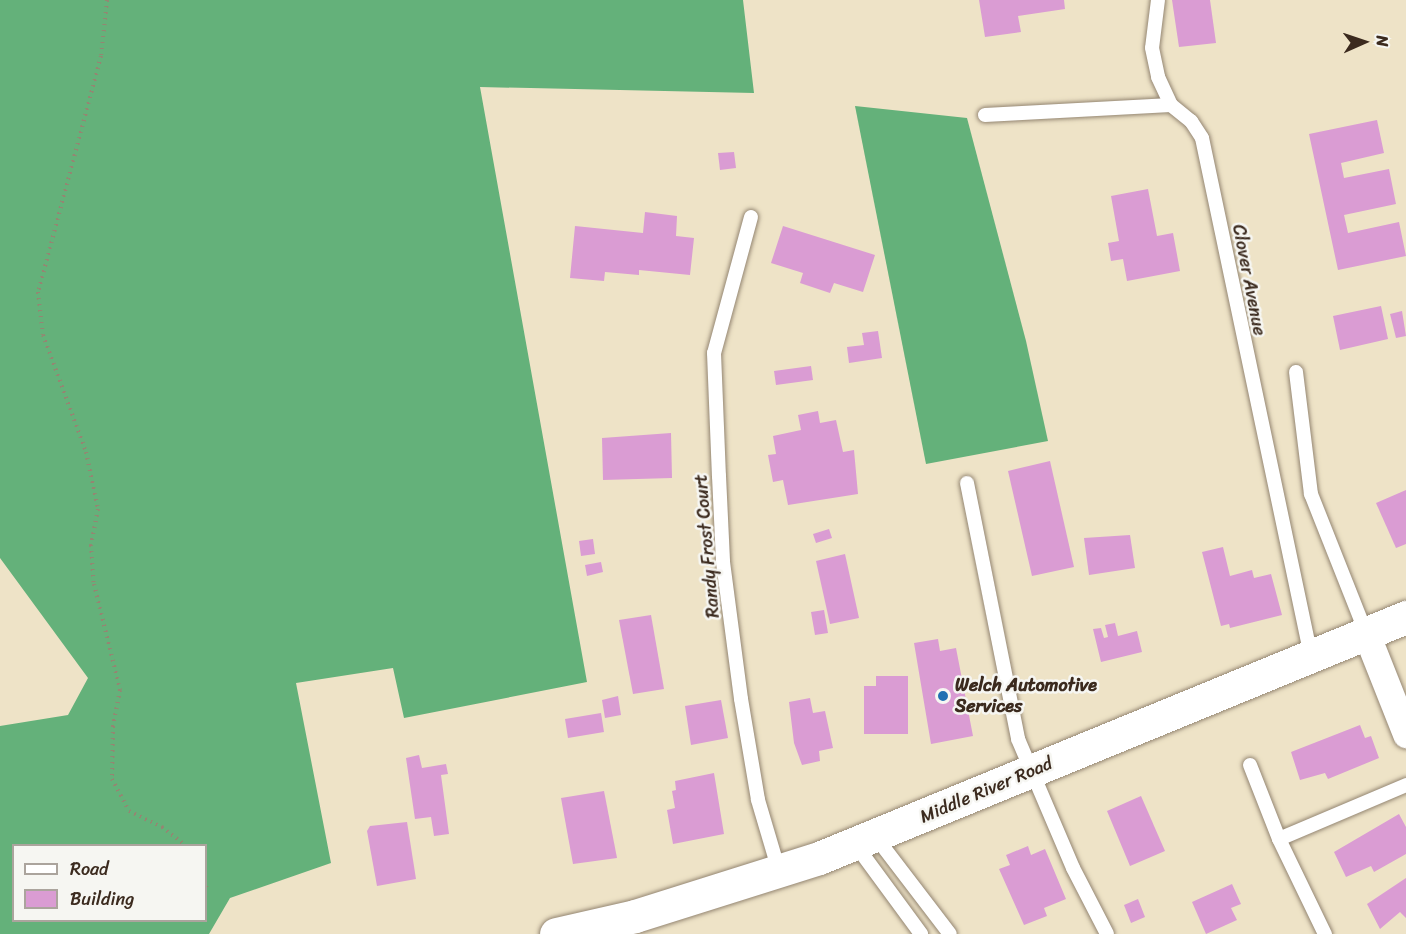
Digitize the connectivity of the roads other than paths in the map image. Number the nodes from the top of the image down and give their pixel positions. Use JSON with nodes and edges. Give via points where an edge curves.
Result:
{"nodes":[{"id":1,"x":1158,"y":0,"type":"edge"},
{"id":2,"x":1171,"y":105,"type":"junction"},
{"id":3,"x":985,"y":115,"type":"dead end"},
{"id":4,"x":751,"y":217,"type":"dead end"},
{"id":5,"x":1296,"y":372,"type":"dead end"},
{"id":6,"x":967,"y":483,"type":"dead end"},
{"id":7,"x":1406,"y":616,"type":"edge"},
{"id":8,"x":1366,"y":633,"type":"junction"},
{"id":9,"x":1311,"y":656,"type":"junction"},
{"id":10,"x":1406,"y":734,"type":"edge"},
{"id":11,"x":1250,"y":765,"type":"dead end"},
{"id":12,"x":1031,"y":771,"type":"junction"},
{"id":13,"x":1406,"y":785,"type":"edge"},
{"id":14,"x":1279,"y":839,"type":"junction"},
{"id":15,"x":865,"y":840,"type":"junction"},
{"id":16,"x":780,"y":873,"type":"junction"},
{"id":17,"x":556,"y":934,"type":"edge"},
{"id":18,"x":921,"y":934,"type":"edge"},
{"id":19,"x":950,"y":934,"type":"edge"},
{"id":20,"x":1107,"y":934,"type":"edge"},
{"id":21,"x":1325,"y":934,"type":"edge"}],
"edges":[{"from":1,"to":2,"type":"lane","via":[[1152,48],[1158,77]]},
{"from":2,"to":3,"type":"lane"},
{"from":2,"to":9,"type":"lane","name":"Clover Avenue","via":[[1191,121],[1202,138]]},
{"from":4,"to":16,"type":"lane","name":"Randy Frost Court","via":[[714,353],[719,476],[723,562],[741,699],[758,800]]},
{"from":5,"to":8,"type":"lane","via":[[1311,494]]},
{"from":6,"to":12,"type":"lane","via":[[1018,739]]},
{"from":7,"to":8,"type":"street","name":"Middle River Road"},
{"from":8,"to":9,"type":"street","name":"Middle River Road"},
{"from":8,"to":10,"type":"street"},
{"from":9,"to":12,"type":"street","name":"Middle River Road"},
{"from":11,"to":14,"type":"lane"},
{"from":12,"to":15,"type":"street","name":"Middle River Road"},
{"from":12,"to":20,"type":"lane"},
{"from":13,"to":14,"type":"lane"},
{"from":14,"to":21,"type":"lane"},
{"from":15,"to":16,"type":"street","name":"Middle River Road"},
{"from":15,"to":18,"type":"lane"},
{"from":15,"to":19,"type":"lane"},
{"from":16,"to":17,"type":"street","name":"Middle River Road","via":[[635,916]]}]}
